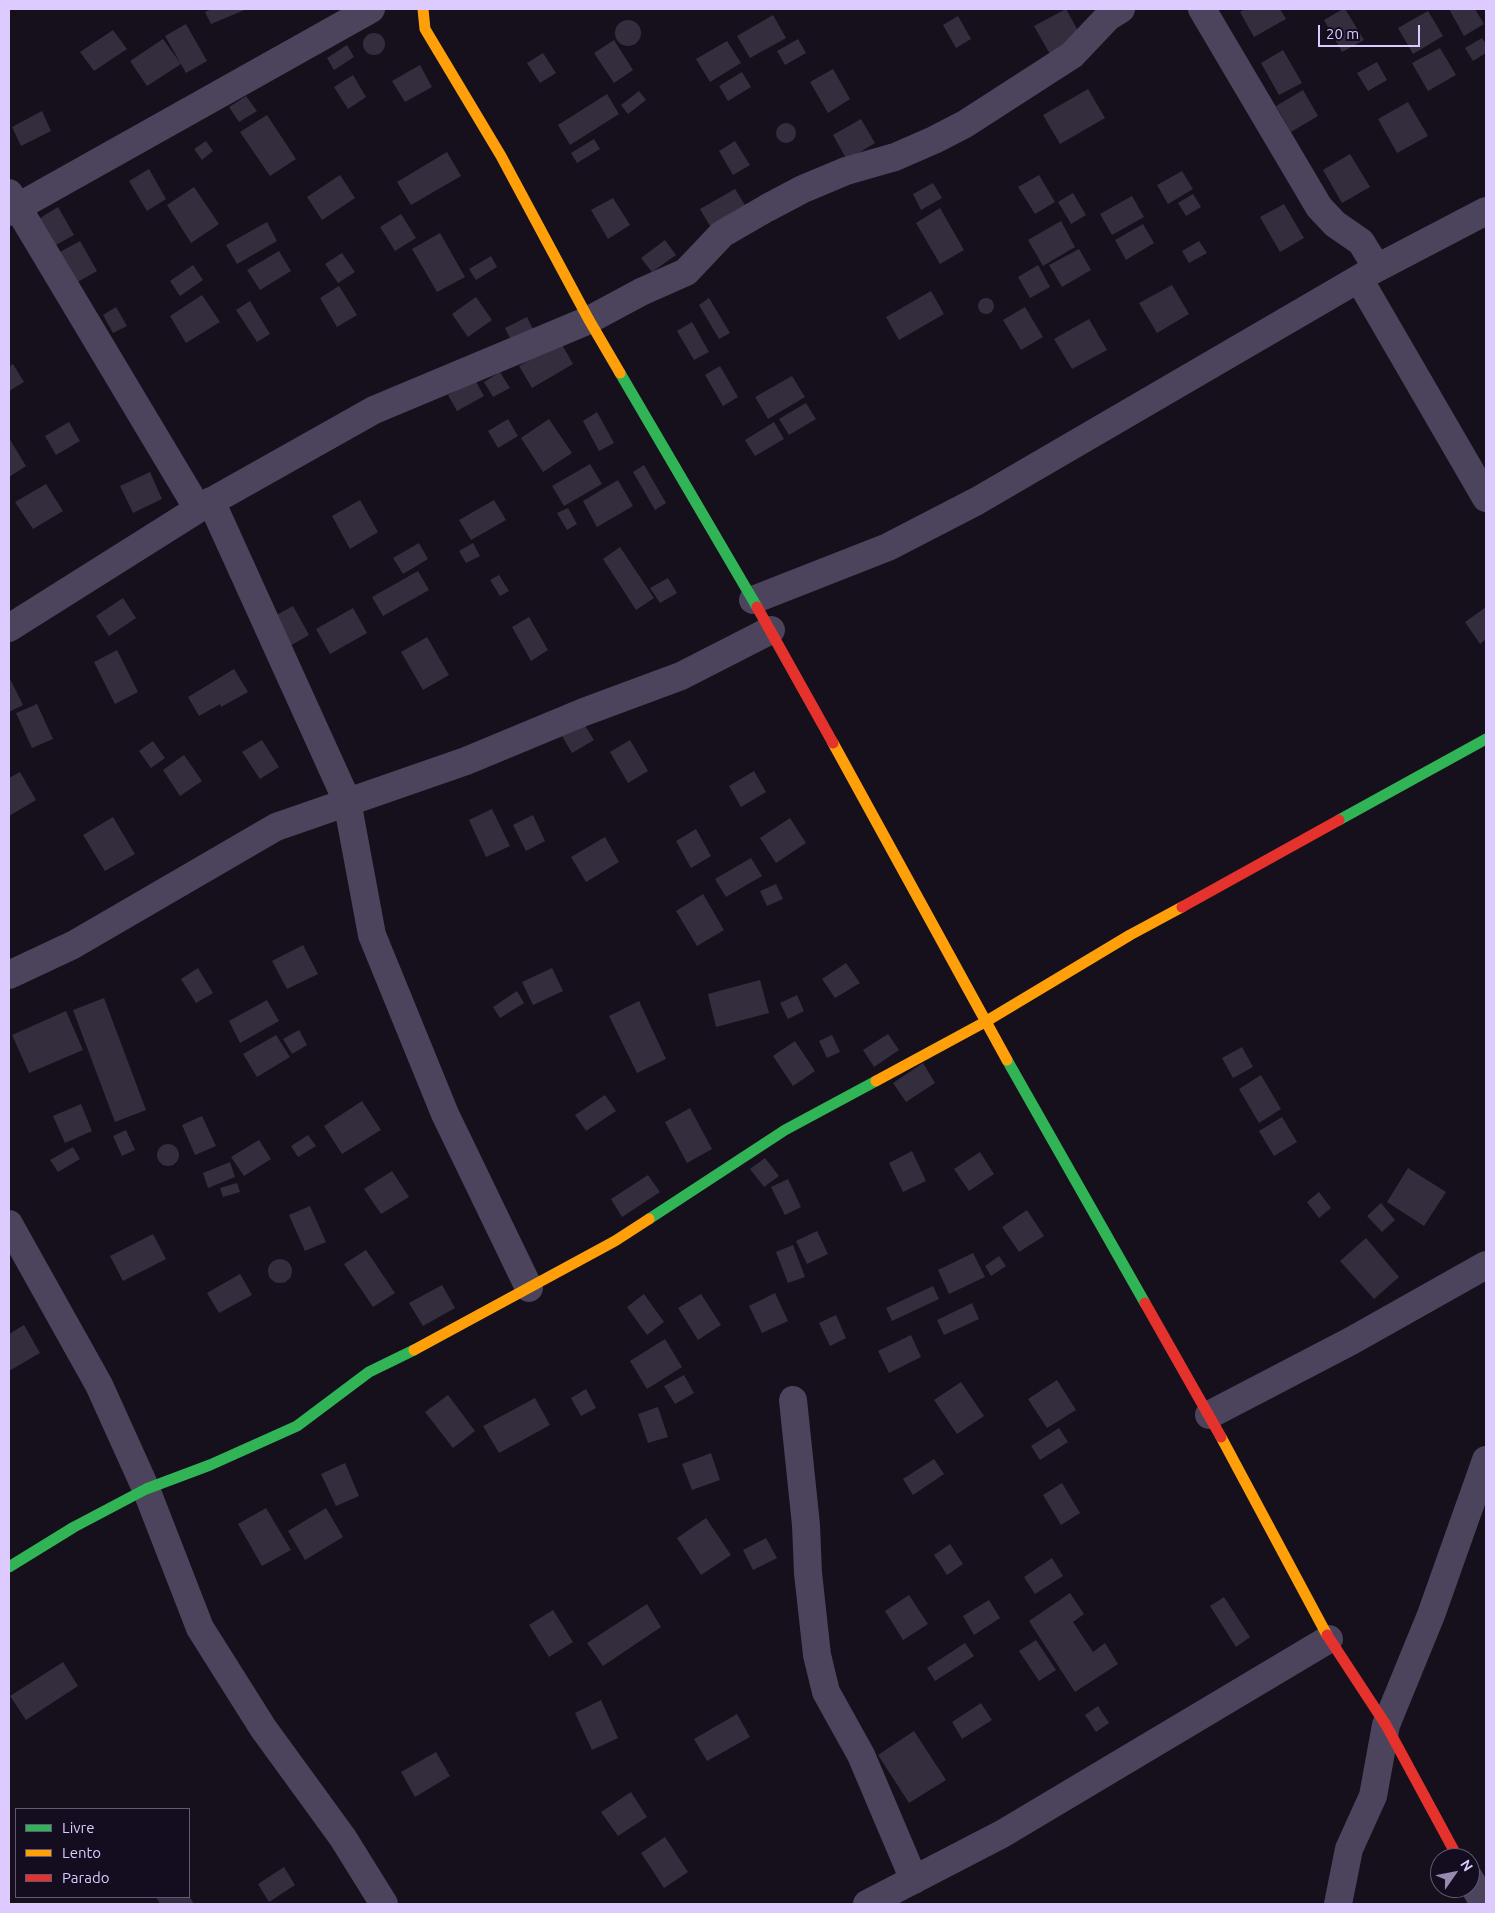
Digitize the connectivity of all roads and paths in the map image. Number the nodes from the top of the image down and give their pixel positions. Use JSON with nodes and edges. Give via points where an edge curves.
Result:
{"nodes":[{"id":1,"x":371,"y":9,"type":"edge"},
{"id":2,"x":423,"y":9,"type":"edge"},
{"id":3,"x":1121,"y":9,"type":"edge"},
{"id":4,"x":1202,"y":9,"type":"edge"},
{"id":5,"x":12,"y":204,"type":"edge"},
{"id":6,"x":1486,"y":211,"type":"edge"},
{"id":7,"x":1368,"y":273,"type":"junction"},
{"id":8,"x":589,"y":320,"type":"junction"},
{"id":9,"x":1486,"y":498,"type":"edge"},
{"id":10,"x":204,"y":505,"type":"junction"},
{"id":11,"x":753,"y":600,"type":"junction"},
{"id":12,"x":9,"y":628,"type":"edge"},
{"id":13,"x":770,"y":630,"type":"junction"},
{"id":14,"x":1486,"y":739,"type":"edge"},
{"id":15,"x":347,"y":801,"type":"junction"},
{"id":16,"x":9,"y":975,"type":"edge"},
{"id":17,"x":985,"y":1022,"type":"junction"},
{"id":18,"x":9,"y":1224,"type":"edge"},
{"id":19,"x":1486,"y":1265,"type":"edge"},
{"id":20,"x":530,"y":1288,"type":"junction"},
{"id":21,"x":794,"y":1400,"type":"dead end"},
{"id":22,"x":1209,"y":1414,"type":"junction"},
{"id":23,"x":1486,"y":1460,"type":"edge"},
{"id":24,"x":146,"y":1489,"type":"junction"},
{"id":25,"x":9,"y":1567,"type":"edge"},
{"id":26,"x":1329,"y":1639,"type":"junction"},
{"id":27,"x":1386,"y":1725,"type":"junction"},
{"id":28,"x":1453,"y":1848,"type":"edge"},
{"id":29,"x":914,"y":1880,"type":"junction"},
{"id":30,"x":384,"y":1904,"type":"edge"},
{"id":31,"x":867,"y":1904,"type":"edge"},
{"id":32,"x":1338,"y":1904,"type":"edge"}],
"edges":[{"from":1,"to":5,"type":"street"},
{"from":2,"to":8,"type":"street","via":[[425,29],[501,156]]},
{"from":3,"to":8,"type":"street","via":[[1108,17],[1072,54],[965,124],[894,157],[846,172],[774,204],[722,234],[686,272]]},
{"from":4,"to":7,"type":"street","via":[[1319,207],[1335,224],[1361,242]]},
{"from":5,"to":10,"type":"street"},
{"from":6,"to":7,"type":"street"},
{"from":7,"to":9,"type":"street"},
{"from":7,"to":11,"type":"street","via":[[969,505],[888,547]]},
{"from":8,"to":10,"type":"street","via":[[374,410]]},
{"from":8,"to":11,"type":"street"},
{"from":10,"to":12,"type":"street"},
{"from":10,"to":15,"type":"street"},
{"from":11,"to":13,"type":"street"},
{"from":13,"to":15,"type":"street","via":[[681,676],[466,761]]},
{"from":13,"to":17,"type":"street"},
{"from":14,"to":17,"type":"street","via":[[1130,935]]},
{"from":15,"to":16,"type":"street","via":[[276,827],[73,945]]},
{"from":15,"to":20,"type":"street","via":[[372,936],[445,1114]]},
{"from":17,"to":20,"type":"street","via":[[785,1130],[615,1241]]},
{"from":17,"to":22,"type":"street"},
{"from":18,"to":24,"type":"street","via":[[99,1385]]},
{"from":19,"to":22,"type":"street","via":[[1351,1341]]},
{"from":20,"to":24,"type":"street","via":[[370,1372],[297,1426]]},
{"from":21,"to":29,"type":"street","via":[[808,1573],[817,1655],[826,1692],[860,1755]]},
{"from":22,"to":26,"type":"street"},
{"from":23,"to":27,"type":"street","via":[[1431,1615]]},
{"from":24,"to":25,"type":"street","via":[[74,1527]]},
{"from":24,"to":30,"type":"street","via":[[200,1628],[263,1728],[343,1838]]},
{"from":26,"to":27,"type":"street"},
{"from":26,"to":29,"type":"street","via":[[1002,1834]]},
{"from":27,"to":28,"type":"street"},
{"from":27,"to":32,"type":"street","via":[[1373,1796],[1349,1849]]},
{"from":29,"to":31,"type":"street"}]}
